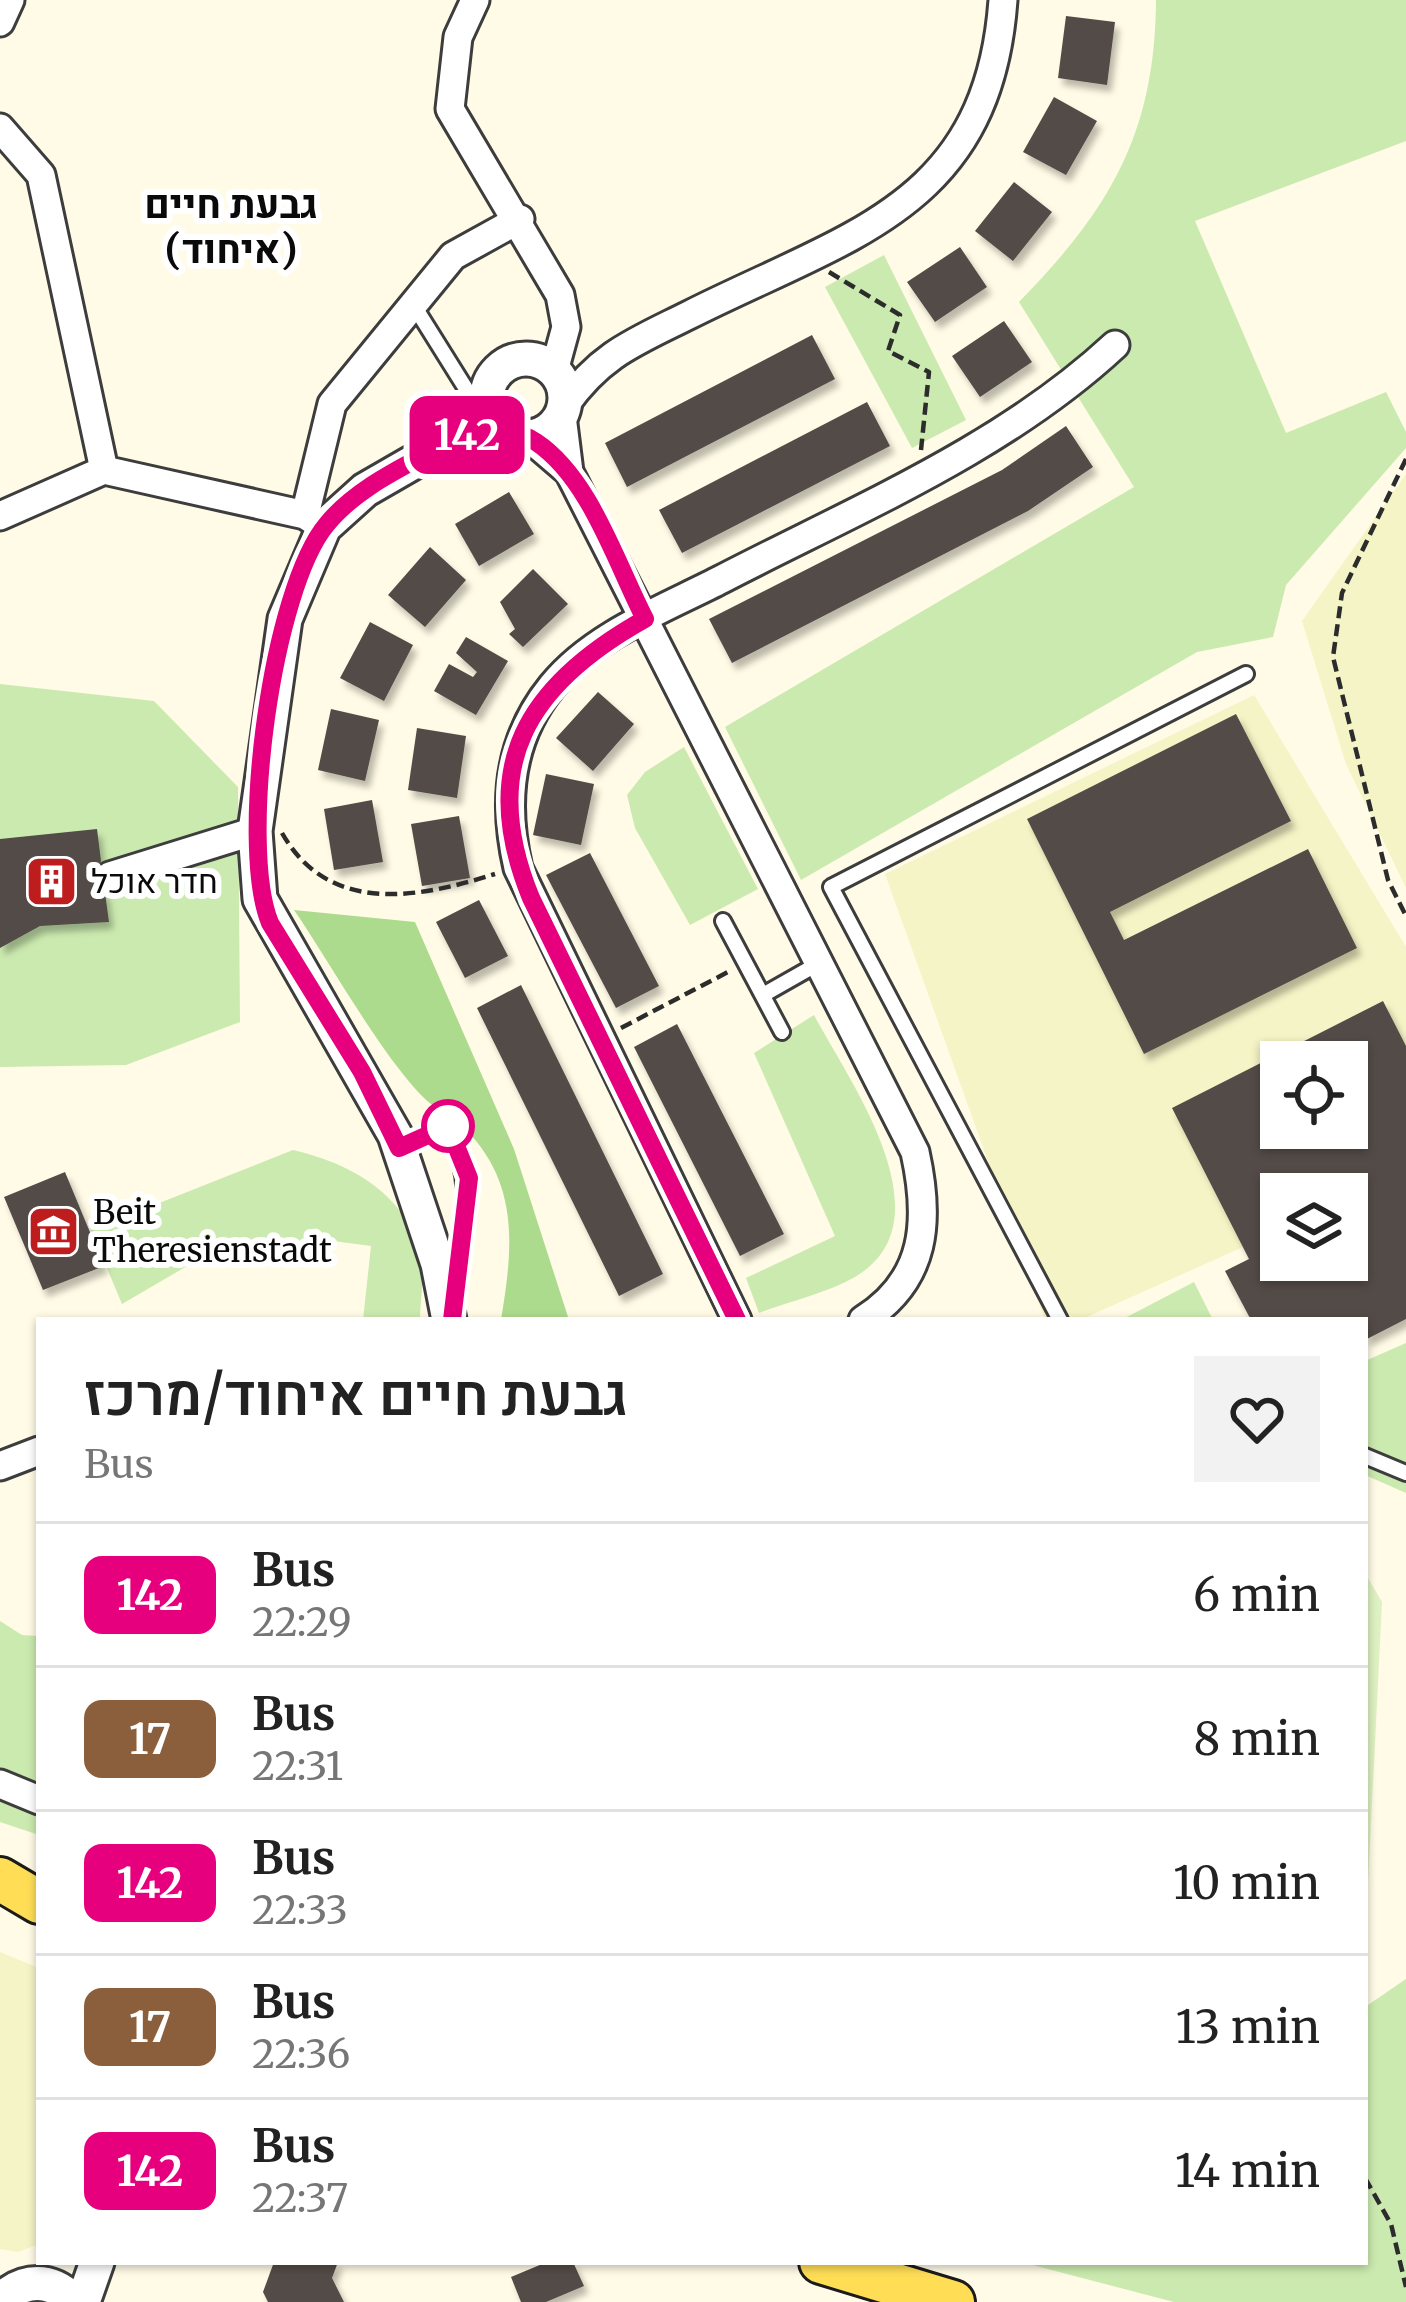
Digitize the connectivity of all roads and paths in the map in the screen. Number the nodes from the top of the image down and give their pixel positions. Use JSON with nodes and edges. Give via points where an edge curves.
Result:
{"nodes":[{"id":1,"x":10,"y":0,"type":"edge"},
{"id":2,"x":475,"y":0,"type":"edge"},
{"id":3,"x":1003,"y":0,"type":"edge"},
{"id":4,"x":0,"y":22,"type":"edge"},
{"id":5,"x":0,"y":128,"type":"edge"},
{"id":6,"x":520,"y":219,"type":"junction"},
{"id":7,"x":803,"y":257,"type":"junction"},
{"id":8,"x":413,"y":304,"type":"junction"},
{"id":9,"x":1115,"y":345,"type":"dead end"},
{"id":10,"x":608,"y":355,"type":"junction"},
{"id":11,"x":546,"y":359,"type":"junction"},
{"id":12,"x":483,"y":400,"type":"junction"},
{"id":13,"x":564,"y":410,"type":"junction"},
{"id":14,"x":518,"y":435,"type":"junction"},
{"id":15,"x":450,"y":441,"type":"junction"},
{"id":16,"x":1406,"y":459,"type":"edge"},
{"id":17,"x":104,"y":470,"type":"junction"},
{"id":18,"x":569,"y":472,"type":"junction"},
{"id":19,"x":918,"y":478,"type":"junction"},
{"id":20,"x":0,"y":516,"type":"edge"},
{"id":21,"x":314,"y":521,"type":"junction"},
{"id":22,"x":645,"y":619,"type":"junction"},
{"id":23,"x":1246,"y":674,"type":"dead end"},
{"id":24,"x":260,"y":789,"type":"junction"},
{"id":25,"x":255,"y":831,"type":"junction"},
{"id":26,"x":518,"y":868,"type":"junction"},
{"id":27,"x":110,"y":876,"type":"dead end"},
{"id":28,"x":1406,"y":916,"type":"edge"},
{"id":29,"x":723,"y":921,"type":"dead end"},
{"id":30,"x":821,"y":962,"type":"junction"},
{"id":31,"x":746,"y":963,"type":"junction"},
{"id":32,"x":763,"y":995,"type":"junction"},
{"id":33,"x":782,"y":1032,"type":"dead end"},
{"id":34,"x":600,"y":1038,"type":"junction"},
{"id":35,"x":399,"y":1148,"type":"junction"},
{"id":36,"x":450,"y":1317,"type":"edge"},
{"id":37,"x":451,"y":1317,"type":"edge"},
{"id":38,"x":736,"y":1317,"type":"edge"},
{"id":39,"x":868,"y":1317,"type":"edge"},
{"id":40,"x":1058,"y":1317,"type":"edge"},
{"id":41,"x":36,"y":1451,"type":"edge"},
{"id":42,"x":1368,"y":1457,"type":"edge"},
{"id":43,"x":0,"y":1466,"type":"edge"},
{"id":44,"x":1406,"y":1473,"type":"edge"},
{"id":45,"x":0,"y":1784,"type":"edge"},
{"id":46,"x":36,"y":1799,"type":"edge"},
{"id":47,"x":0,"y":1879,"type":"edge"},
{"id":48,"x":0,"y":1899,"type":"edge"},
{"id":49,"x":36,"y":1900,"type":"edge"},
{"id":50,"x":36,"y":1919,"type":"edge"},
{"id":51,"x":1368,"y":2183,"type":"edge"},
{"id":52,"x":94,"y":2265,"type":"edge"},
{"id":53,"x":831,"y":2265,"type":"edge"},
{"id":54,"x":68,"y":2287,"type":"edge"},
{"id":55,"x":1406,"y":2287,"type":"edge"},
{"id":56,"x":2,"y":2297,"type":"edge"},
{"id":57,"x":952,"y":2302,"type":"edge"}],
"edges":[{"from":1,"to":4,"type":"street"},
{"from":2,"to":6,"type":"street","via":[[458,37],[450,109]]},
{"from":3,"to":7,"type":"street","via":[[994,76],[961,146],[911,198]]},
{"from":5,"to":17,"type":"street","via":[[41,175]]},
{"from":6,"to":8,"type":"street","via":[[453,256]]},
{"from":6,"to":11,"type":"street","via":[[560,295],[566,327]]},
{"from":7,"to":10,"type":"street"},
{"from":7,"to":19,"type":"path","via":[[900,315],[888,351],[929,373]]},
{"from":8,"to":12,"type":"lane"},
{"from":8,"to":21,"type":"street","via":[[332,404]]},
{"from":9,"to":19,"type":"street","via":[[1031,414]]},
{"from":10,"to":11,"type":"street"},
{"from":10,"to":13,"type":"street"},
{"from":11,"to":12,"type":"street","via":[[510,362]]},
{"from":11,"to":13,"type":"street"},
{"from":12,"to":14,"type":"street"},
{"from":12,"to":15,"type":"street"},
{"from":13,"to":14,"type":"street","via":[[545,431]]},
{"from":13,"to":18,"type":"street"},
{"from":14,"to":15,"type":"street"},
{"from":14,"to":18,"type":"street"},
{"from":15,"to":21,"type":"street"},
{"from":16,"to":28,"type":"path","via":[[1342,593],[1333,657],[1388,880]]},
{"from":17,"to":20,"type":"street"},
{"from":17,"to":21,"type":"street"},
{"from":18,"to":22,"type":"street"},
{"from":19,"to":22,"type":"street"},
{"from":21,"to":24,"type":"street","via":[[285,619]]},
{"from":22,"to":26,"type":"street","via":[[574,663],[531,721],[508,793]]},
{"from":22,"to":30,"type":"street"},
{"from":23,"to":40,"type":"lane","via":[[831,887]]},
{"from":24,"to":25,"type":"street"},
{"from":24,"to":26,"type":"path","via":[[290,848],[345,892],[436,893]]},
{"from":25,"to":27,"type":"street"},
{"from":25,"to":35,"type":"street","via":[[260,899],[270,923]]},
{"from":26,"to":34,"type":"street"},
{"from":29,"to":31,"type":"lane"},
{"from":30,"to":32,"type":"lane"},
{"from":30,"to":39,"type":"street","via":[[915,1152],[925,1210],[915,1266]]},
{"from":31,"to":32,"type":"lane"},
{"from":31,"to":34,"type":"path"},
{"from":32,"to":33,"type":"lane"},
{"from":34,"to":38,"type":"street"},
{"from":35,"to":36,"type":"street"},
{"from":35,"to":37,"type":"lane","via":[[448,1126],[469,1178]]},
{"from":41,"to":43,"type":"street"},
{"from":42,"to":44,"type":"lane"},
{"from":45,"to":46,"type":"street"},
{"from":47,"to":49,"type":"main road"},
{"from":48,"to":50,"type":"main road"},
{"from":51,"to":55,"type":"path","via":[[1391,2224]]},
{"from":52,"to":54,"type":"street"},
{"from":53,"to":57,"type":"main road"},
{"from":54,"to":56,"type":"street","via":[[25,2284]]}]}
